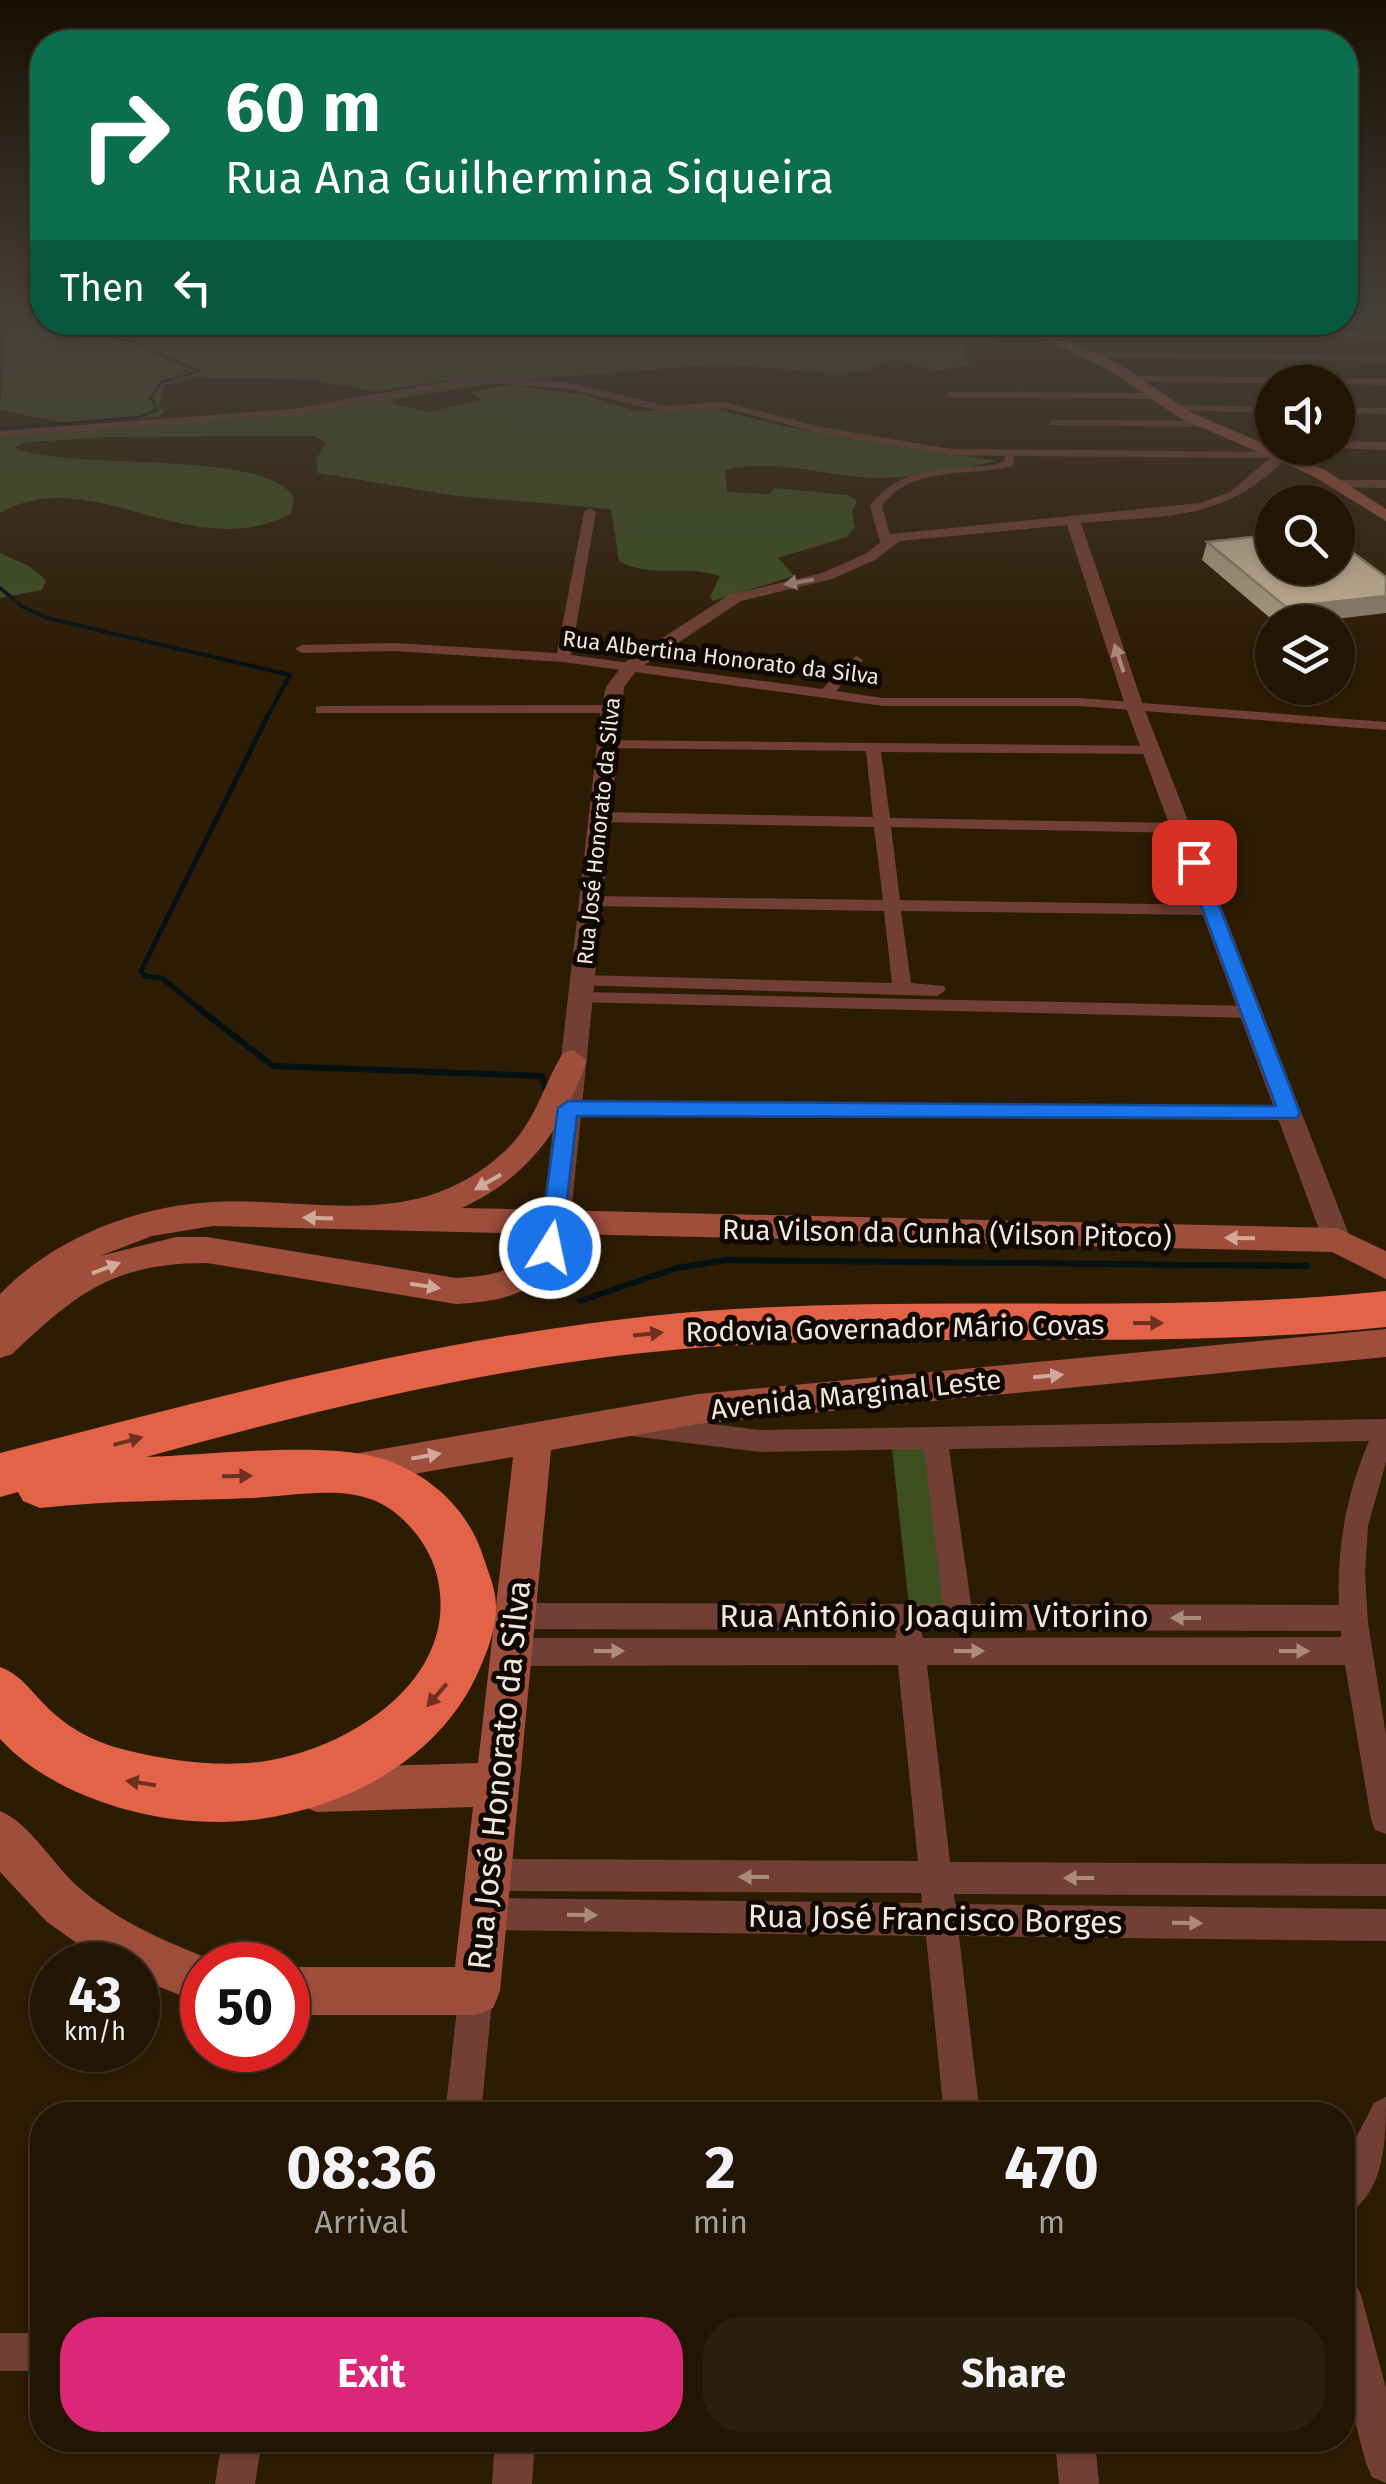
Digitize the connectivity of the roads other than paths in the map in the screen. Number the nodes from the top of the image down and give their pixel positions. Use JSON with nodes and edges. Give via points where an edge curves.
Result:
{"nodes":[{"id":1,"x":854,"y":434,"type":"edge"},
{"id":2,"x":1355,"y":445,"type":"edge"},
{"id":3,"x":1386,"y":446,"type":"edge"},
{"id":4,"x":1255,"y":448,"type":"edge"},
{"id":5,"x":1010,"y":455,"type":"junction"},
{"id":6,"x":1258,"y":465,"type":"edge"},
{"id":7,"x":1302,"y":465,"type":"edge"},
{"id":8,"x":1337,"y":484,"type":"junction"},
{"id":9,"x":1386,"y":484,"type":"edge"},
{"id":10,"x":590,"y":512,"type":"dead end"},
{"id":11,"x":1386,"y":516,"type":"edge"},
{"id":12,"x":1074,"y":523,"type":"junction"},
{"id":13,"x":886,"y":542,"type":"junction"},
{"id":14,"x":302,"y":648,"type":"dead end"},
{"id":15,"x":563,"y":658,"type":"junction"},
{"id":16,"x":856,"y":660,"type":"dead end"},
{"id":17,"x":631,"y":666,"type":"junction"},
{"id":18,"x":826,"y":695,"type":"junction"},
{"id":19,"x":1134,"y":706,"type":"junction"},
{"id":20,"x":610,"y":709,"type":"junction"},
{"id":21,"x":321,"y":710,"type":"dead end"},
{"id":22,"x":1386,"y":726,"type":"edge"},
{"id":23,"x":606,"y":745,"type":"junction"},
{"id":24,"x":873,"y":747,"type":"junction"},
{"id":25,"x":1151,"y":749,"type":"junction"},
{"id":26,"x":599,"y":812,"type":"junction"},
{"id":27,"x":881,"y":817,"type":"junction"},
{"id":28,"x":1178,"y":822,"type":"junction"},
{"id":29,"x":590,"y":894,"type":"junction"},
{"id":30,"x":891,"y":898,"type":"junction"},
{"id":31,"x":1209,"y":903,"type":"junction"},
{"id":32,"x":581,"y":990,"type":"junction"},
{"id":33,"x":913,"y":994,"type":"junction"},
{"id":34,"x":1248,"y":1004,"type":"junction"},
{"id":35,"x":573,"y":1060,"type":"joint"},
{"id":36,"x":1289,"y":1113,"type":"junction"},
{"id":37,"x":562,"y":1118,"type":"junction"},
{"id":38,"x":392,"y":1220,"type":"junction"},
{"id":39,"x":556,"y":1225,"type":"junction"},
{"id":40,"x":1338,"y":1240,"type":"junction"},
{"id":41,"x":1386,"y":1266,"type":"edge"},
{"id":42,"x":1386,"y":1309,"type":"edge"},
{"id":43,"x":0,"y":1316,"type":"edge"},
{"id":44,"x":1386,"y":1343,"type":"edge"},
{"id":45,"x":0,"y":1344,"type":"edge"},
{"id":46,"x":610,"y":1421,"type":"junction"},
{"id":47,"x":1386,"y":1431,"type":"edge"},
{"id":48,"x":534,"y":1436,"type":"junction"},
{"id":49,"x":935,"y":1438,"type":"junction"},
{"id":50,"x":330,"y":1472,"type":"junction"},
{"id":51,"x":0,"y":1475,"type":"edge"},
{"id":52,"x":0,"y":1492,"type":"edge"},
{"id":53,"x":466,"y":1571,"type":"junction"},
{"id":54,"x":907,"y":1617,"type":"junction"},
{"id":55,"x":959,"y":1617,"type":"junction"},
{"id":56,"x":1354,"y":1618,"type":"junction"},
{"id":57,"x":514,"y":1634,"type":"junction"},
{"id":58,"x":911,"y":1651,"type":"junction"},
{"id":59,"x":1356,"y":1651,"type":"junction"},
{"id":60,"x":0,"y":1694,"type":"edge"},
{"id":61,"x":505,"y":1716,"type":"junction"},
{"id":62,"x":498,"y":1784,"type":"junction"},
{"id":63,"x":259,"y":1791,"type":"junction"},
{"id":64,"x":1386,"y":1819,"type":"edge"},
{"id":65,"x":0,"y":1834,"type":"edge"},
{"id":66,"x":936,"y":1878,"type":"junction"},
{"id":67,"x":1386,"y":1880,"type":"edge"},
{"id":68,"x":487,"y":1894,"type":"junction"},
{"id":69,"x":940,"y":1920,"type":"junction"},
{"id":70,"x":1386,"y":1925,"type":"edge"},
{"id":71,"x":180,"y":1972,"type":"edge"},
{"id":72,"x":310,"y":1991,"type":"edge"},
{"id":73,"x":476,"y":1991,"type":"junction"},
{"id":74,"x":464,"y":2102,"type":"edge"},
{"id":75,"x":961,"y":2102,"type":"edge"},
{"id":76,"x":1386,"y":2115,"type":"edge"},
{"id":77,"x":1355,"y":2178,"type":"edge"},
{"id":78,"x":1355,"y":2345,"type":"edge"},
{"id":79,"x":0,"y":2352,"type":"edge"},
{"id":80,"x":30,"y":2352,"type":"edge"},
{"id":81,"x":240,"y":2452,"type":"edge"},
{"id":82,"x":514,"y":2452,"type":"edge"},
{"id":83,"x":1076,"y":2452,"type":"edge"},
{"id":84,"x":1386,"y":2464,"type":"edge"},
{"id":85,"x":235,"y":2484,"type":"edge"},
{"id":86,"x":512,"y":2484,"type":"edge"},
{"id":87,"x":1079,"y":2484,"type":"edge"}],
"edges":[{"from":1,"to":5,"type":"street"},
{"from":2,"to":3,"type":"street"},
{"from":4,"to":5,"type":"street"},
{"from":5,"to":13,"type":"street","via":[[1009,464],[995,469],[903,479],[884,489],[876,506]]},
{"from":6,"to":12,"type":"street","name":"Rua José Honorato da Silva","via":[[1236,495],[1218,504]]},
{"from":7,"to":8,"type":"main road"},
{"from":8,"to":9,"type":"street"},
{"from":8,"to":11,"type":"main road"},
{"from":10,"to":15,"type":"street"},
{"from":12,"to":13,"type":"street","name":"Rua José Honorato da Silva","via":[[919,532]]},
{"from":19,"to":12,"type":"street","one_way":true},
{"from":13,"to":17,"type":"street","name":"Rua José Honorato da Silva","one_way":true,"via":[[828,576],[735,598]]},
{"from":14,"to":15,"type":"street","name":"Rua Albertina Honorato da Silva"},
{"from":15,"to":17,"type":"street","name":"Rua Albertina Honorato da Silva"},
{"from":16,"to":18,"type":"street"},
{"from":17,"to":18,"type":"street","name":"Rua Albertina Honorato da Silva"},
{"from":17,"to":20,"type":"street","name":"Rua José Honorato da Silva","via":[[618,680]]},
{"from":18,"to":19,"type":"street","name":"Rua Albertina Honorato da Silva"},
{"from":19,"to":22,"type":"street","name":"Rua Albertina Honorato da Silva"},
{"from":19,"to":25,"type":"street"},
{"from":20,"to":21,"type":"street"},
{"from":20,"to":23,"type":"street","name":"Rua José Honorato da Silva"},
{"from":23,"to":24,"type":"street"},
{"from":23,"to":26,"type":"street","name":"Rua José Honorato da Silva"},
{"from":24,"to":25,"type":"street"},
{"from":24,"to":27,"type":"street"},
{"from":25,"to":28,"type":"street"},
{"from":26,"to":27,"type":"street"},
{"from":26,"to":29,"type":"street","name":"Rua José Honorato da Silva"},
{"from":27,"to":28,"type":"street"},
{"from":27,"to":30,"type":"street"},
{"from":28,"to":31,"type":"street"},
{"from":29,"to":30,"type":"street"},
{"from":29,"to":32,"type":"street","name":"Rua José Honorato da Silva"},
{"from":30,"to":31,"type":"street"},
{"from":30,"to":33,"type":"street"},
{"from":31,"to":34,"type":"street"},
{"from":32,"to":33,"type":"street"},
{"from":32,"to":35,"type":"street","name":"Rua José Honorato da Silva"},
{"from":33,"to":34,"type":"street"},
{"from":34,"to":36,"type":"street"},
{"from":35,"to":37,"type":"main road"},
{"from":36,"to":37,"type":"street"},
{"from":36,"to":40,"type":"street"},
{"from":37,"to":38,"type":"main road","one_way":true,"via":[[501,1176]]},
{"from":37,"to":39,"type":"street"},
{"from":38,"to":39,"type":"main road","name":"Rua Vilson da Cunha (Vilson Pitoco)"},
{"from":38,"to":43,"type":"main road","name":"Rua Vilson da Cunha (Vilson Pitoco)","one_way":true,"via":[[213,1214],[147,1224],[64,1258],[26,1284]]},
{"from":40,"to":39,"type":"main road","name":"Rua Vilson da Cunha (Vilson Pitoco)","one_way":true},
{"from":45,"to":39,"type":"main road","one_way":true,"via":[[61,1288],[136,1257],[207,1250],[484,1290],[530,1274],[544,1261]]},
{"from":40,"to":41,"type":"main road"},
{"from":51,"to":42,"type":"highway","name":"Rodovia Governador Mário Covas","one_way":true,"via":[[330,1387],[543,1348],[768,1326],[1254,1323]]},
{"from":46,"to":44,"type":"main road","name":"Avenida Marginal Leste","one_way":true},
{"from":46,"to":48,"type":"main road","name":"Avenida Marginal Leste"},
{"from":46,"to":49,"type":"street","via":[[760,1441]]},
{"from":47,"to":49,"type":"street"},
{"from":47,"to":56,"type":"street","via":[[1357,1500]]},
{"from":50,"to":48,"type":"main road","name":"Avenida Marginal Leste","one_way":true},
{"from":48,"to":57,"type":"main road","name":"Rua José Honorato da Silva"},
{"from":49,"to":55,"type":"street"},
{"from":52,"to":50,"type":"highway","one_way":true,"via":[[76,1481]]},
{"from":50,"to":53,"type":"highway","via":[[382,1480],[419,1503],[448,1535]]},
{"from":53,"to":61,"type":"main road"},
{"from":53,"to":63,"type":"highway","one_way":true,"via":[[464,1650],[448,1683],[418,1717],[378,1748],[330,1772]]},
{"from":54,"to":55,"type":"street","name":"Rua Antônio Joaquim Vitorino"},
{"from":54,"to":57,"type":"street","name":"Rua Antônio Joaquim Vitorino"},
{"from":54,"to":58,"type":"street"},
{"from":56,"to":55,"type":"street","name":"Rua Antônio Joaquim Vitorino","one_way":true},
{"from":56,"to":59,"type":"street"},
{"from":57,"to":58,"type":"street","name":"Rua Antônio Joaquim Vitorino","one_way":true},
{"from":57,"to":61,"type":"main road","name":"Rua José Honorato da Silva"},
{"from":58,"to":59,"type":"street","name":"Rua Antônio Joaquim Vitorino","one_way":true},
{"from":58,"to":66,"type":"street"},
{"from":59,"to":64,"type":"street"},
{"from":63,"to":60,"type":"highway","one_way":true,"via":[[114,1778],[57,1751]]},
{"from":61,"to":62,"type":"main road","name":"Rua José Honorato da Silva"},
{"from":62,"to":63,"type":"main road"},
{"from":62,"to":68,"type":"main road","name":"Rua José Honorato da Silva"},
{"from":65,"to":71,"type":"main road","via":[[69,1914],[126,1951]]},
{"from":67,"to":66,"type":"street","name":"Rua José Francisco Borges","one_way":true},
{"from":66,"to":68,"type":"street","name":"Rua José Francisco Borges","one_way":true},
{"from":66,"to":69,"type":"street"},
{"from":68,"to":69,"type":"street","name":"Rua José Francisco Borges","one_way":true},
{"from":68,"to":73,"type":"main road","name":"Rua José Honorato da Silva"},
{"from":69,"to":70,"type":"street","name":"Rua José Francisco Borges","one_way":true},
{"from":69,"to":75,"type":"street"},
{"from":72,"to":73,"type":"main road"},
{"from":73,"to":74,"type":"street","name":"Rua José Honorato da Silva"},
{"from":76,"to":77,"type":"street"},
{"from":78,"to":84,"type":"street"},
{"from":79,"to":80,"type":"street"},
{"from":81,"to":85,"type":"street"},
{"from":82,"to":86,"type":"street"},
{"from":83,"to":87,"type":"street"}]}
